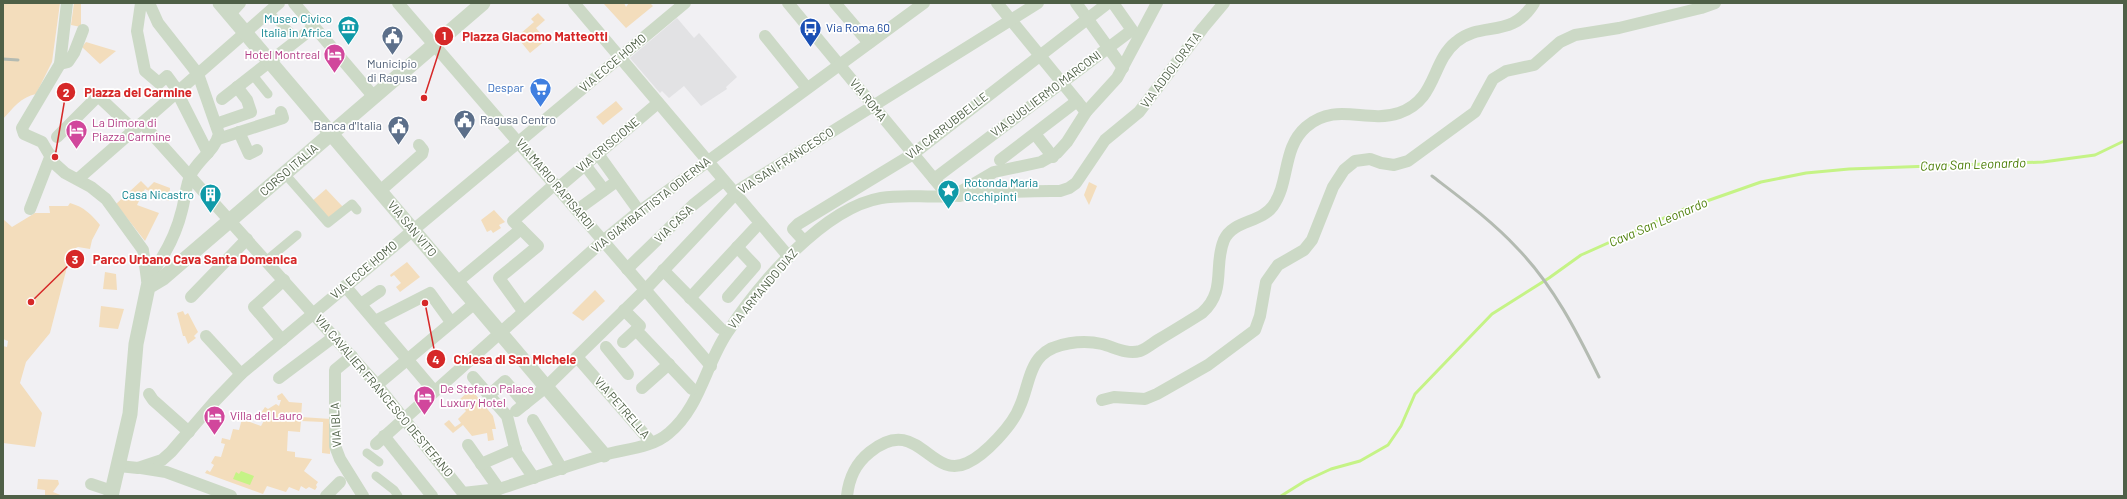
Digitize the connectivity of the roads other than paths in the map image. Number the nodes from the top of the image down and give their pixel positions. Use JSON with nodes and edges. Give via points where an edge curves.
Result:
{"nodes":[{"id":1,"x":67,"y":3,"type":"edge"},
{"id":2,"x":141,"y":3,"type":"edge"},
{"id":3,"x":149,"y":3,"type":"edge"},
{"id":4,"x":240,"y":3,"type":"edge"},
{"id":5,"x":279,"y":3,"type":"edge"},
{"id":6,"x":294,"y":3,"type":"edge"},
{"id":7,"x":398,"y":3,"type":"edge"},
{"id":8,"x":483,"y":3,"type":"edge"},
{"id":9,"x":574,"y":3,"type":"edge"},
{"id":10,"x":685,"y":3,"type":"edge"},
{"id":11,"x":788,"y":3,"type":"edge"},
{"id":12,"x":924,"y":3,"type":"edge"},
{"id":13,"x":997,"y":3,"type":"edge"},
{"id":14,"x":1038,"y":3,"type":"edge"},
{"id":15,"x":1076,"y":3,"type":"edge"},
{"id":16,"x":1108,"y":3,"type":"edge"},
{"id":17,"x":1112,"y":3,"type":"edge"},
{"id":18,"x":1157,"y":3,"type":"edge"},
{"id":19,"x":1224,"y":3,"type":"edge"},
{"id":20,"x":1534,"y":3,"type":"edge"},
{"id":21,"x":1715,"y":3,"type":"edge"},
{"id":22,"x":837,"y":4,"type":"edge"},
{"id":23,"x":225,"y":9,"type":"edge"},
{"id":24,"x":268,"y":12,"type":"junction"},
{"id":25,"x":1087,"y":18,"type":"junction"},
{"id":26,"x":1011,"y":20,"type":"junction"},
{"id":27,"x":314,"y":27,"type":"junction"},
{"id":28,"x":83,"y":30,"type":"dead end"},
{"id":29,"x":245,"y":32,"type":"junction"},
{"id":30,"x":765,"y":36,"type":"dead end"},
{"id":31,"x":298,"y":39,"type":"junction"},
{"id":32,"x":869,"y":43,"type":"junction"},
{"id":33,"x":435,"y":45,"type":"junction"},
{"id":34,"x":1109,"y":48,"type":"junction"},
{"id":35,"x":1039,"y":54,"type":"junction"},
{"id":36,"x":619,"y":58,"type":"junction"},
{"id":37,"x":269,"y":60,"type":"junction"},
{"id":38,"x":60,"y":64,"type":"junction"},
{"id":39,"x":839,"y":64,"type":"junction"},
{"id":40,"x":1123,"y":68,"type":"junction"},
{"id":41,"x":198,"y":74,"type":"junction"},
{"id":42,"x":252,"y":74,"type":"junction"},
{"id":43,"x":1062,"y":82,"type":"junction"},
{"id":44,"x":237,"y":87,"type":"junction"},
{"id":45,"x":807,"y":88,"type":"junction"},
{"id":46,"x":177,"y":92,"type":"junction"},
{"id":47,"x":268,"y":94,"type":"dead end"},
{"id":48,"x":374,"y":97,"type":"junction"},
{"id":49,"x":222,"y":99,"type":"dead end"},
{"id":50,"x":1078,"y":101,"type":"junction"},
{"id":51,"x":658,"y":102,"type":"junction"},
{"id":52,"x":873,"y":106,"type":"junction"},
{"id":53,"x":281,"y":112,"type":"dead end"},
{"id":54,"x":1086,"y":112,"type":"junction"},
{"id":55,"x":216,"y":124,"type":"junction"},
{"id":56,"x":138,"y":126,"type":"junction"},
{"id":57,"x":239,"y":132,"type":"junction"},
{"id":58,"x":331,"y":134,"type":"junction"},
{"id":59,"x":1035,"y":134,"type":"junction"},
{"id":60,"x":57,"y":137,"type":"dead end"},
{"id":61,"x":218,"y":139,"type":"junction"},
{"id":62,"x":518,"y":141,"type":"junction"},
{"id":63,"x":420,"y":145,"type":"dead end"},
{"id":64,"x":257,"y":150,"type":"dead end"},
{"id":65,"x":208,"y":153,"type":"junction"},
{"id":66,"x":598,"y":154,"type":"junction"},
{"id":67,"x":913,"y":154,"type":"junction"},
{"id":68,"x":51,"y":155,"type":"junction"},
{"id":69,"x":1053,"y":156,"type":"junction"},
{"id":70,"x":1000,"y":160,"type":"dead end"},
{"id":71,"x":707,"y":161,"type":"junction"},
{"id":72,"x":585,"y":165,"type":"junction"},
{"id":73,"x":285,"y":174,"type":"junction"},
{"id":74,"x":190,"y":176,"type":"junction"},
{"id":75,"x":78,"y":179,"type":"junction"},
{"id":76,"x":934,"y":179,"type":"junction"},
{"id":77,"x":617,"y":181,"type":"junction"},
{"id":78,"x":723,"y":181,"type":"junction"},
{"id":79,"x":556,"y":186,"type":"junction"},
{"id":80,"x":604,"y":190,"type":"junction"},
{"id":81,"x":380,"y":191,"type":"junction"},
{"id":82,"x":735,"y":194,"type":"junction"},
{"id":83,"x":954,"y":196,"type":"junction"},
{"id":84,"x":30,"y":208,"type":"dead end"},
{"id":85,"x":357,"y":210,"type":"dead end"},
{"id":86,"x":577,"y":210,"type":"junction"},
{"id":87,"x":639,"y":211,"type":"junction"},
{"id":88,"x":230,"y":221,"type":"junction"},
{"id":89,"x":755,"y":228,"type":"dead end"},
{"id":90,"x":521,"y":229,"type":"junction"},
{"id":91,"x":413,"y":230,"type":"junction"},
{"id":92,"x":297,"y":235,"type":"dead end"},
{"id":93,"x":247,"y":239,"type":"junction"},
{"id":94,"x":603,"y":241,"type":"junction"},
{"id":95,"x":804,"y":241,"type":"junction"},
{"id":96,"x":737,"y":247,"type":"junction"},
{"id":97,"x":789,"y":257,"type":"junction"},
{"id":98,"x":267,"y":260,"type":"junction"},
{"id":99,"x":627,"y":269,"type":"junction"},
{"id":100,"x":663,"y":270,"type":"junction"},
{"id":101,"x":284,"y":280,"type":"junction"},
{"id":102,"x":457,"y":282,"type":"junction"},
{"id":103,"x":148,"y":283,"type":"junction"},
{"id":104,"x":345,"y":286,"type":"junction"},
{"id":105,"x":645,"y":290,"type":"junction"},
{"id":106,"x":380,"y":291,"type":"dead end"},
{"id":107,"x":191,"y":297,"type":"dead end"},
{"id":108,"x":728,"y":297,"type":"dead end"},
{"id":109,"x":690,"y":298,"type":"junction"},
{"id":110,"x":475,"y":303,"type":"junction"},
{"id":111,"x":361,"y":304,"type":"junction"},
{"id":112,"x":624,"y":310,"type":"junction"},
{"id":113,"x":523,"y":311,"type":"junction"},
{"id":114,"x":314,"y":312,"type":"junction"},
{"id":115,"x":376,"y":322,"type":"junction"},
{"id":116,"x":451,"y":322,"type":"junction"},
{"id":117,"x":720,"y":328,"type":"dead end"},
{"id":118,"x":636,"y":330,"type":"junction"},
{"id":119,"x":500,"y":332,"type":"junction"},
{"id":120,"x":206,"y":336,"type":"dead end"},
{"id":121,"x":335,"y":336,"type":"junction"},
{"id":122,"x":282,"y":340,"type":"junction"},
{"id":123,"x":623,"y":342,"type":"dead end"},
{"id":124,"x":606,"y":347,"type":"dead end"},
{"id":125,"x":352,"y":356,"type":"junction"},
{"id":126,"x":577,"y":357,"type":"junction"},
{"id":127,"x":407,"y":359,"type":"junction"},
{"id":128,"x":669,"y":364,"type":"junction"},
{"id":129,"x":711,"y":366,"type":"junction"},
{"id":130,"x":467,"y":371,"type":"junction"},
{"id":131,"x":241,"y":374,"type":"junction"},
{"id":132,"x":628,"y":374,"type":"dead end"},
{"id":133,"x":279,"y":378,"type":"dead end"},
{"id":134,"x":377,"y":385,"type":"junction"},
{"id":135,"x":546,"y":387,"type":"junction"},
{"id":136,"x":642,"y":388,"type":"dead end"},
{"id":137,"x":692,"y":389,"type":"dead end"},
{"id":138,"x":495,"y":390,"type":"dead end"},
{"id":139,"x":434,"y":391,"type":"junction"},
{"id":140,"x":149,"y":394,"type":"dead end"},
{"id":141,"x":1102,"y":400,"type":"dead end"},
{"id":142,"x":404,"y":418,"type":"junction"},
{"id":143,"x":533,"y":420,"type":"dead end"},
{"id":144,"x":188,"y":432,"type":"junction"},
{"id":145,"x":652,"y":442,"type":"junction"},
{"id":146,"x":468,"y":445,"type":"dead end"},
{"id":147,"x":516,"y":449,"type":"junction"},
{"id":148,"x":367,"y":453,"type":"dead end"},
{"id":149,"x":604,"y":455,"type":"junction"},
{"id":150,"x":379,"y":462,"type":"dead end"},
{"id":151,"x":482,"y":464,"type":"junction"},
{"id":152,"x":120,"y":466,"type":"junction"},
{"id":153,"x":138,"y":468,"type":"junction"},
{"id":154,"x":562,"y":468,"type":"junction"},
{"id":155,"x":376,"y":476,"type":"dead end"},
{"id":156,"x":534,"y":478,"type":"junction"},
{"id":157,"x":340,"y":482,"type":"dead end"},
{"id":158,"x":91,"y":484,"type":"dead end"},
{"id":159,"x":499,"y":489,"type":"junction"},
{"id":160,"x":112,"y":493,"type":"edge"},
{"id":161,"x":463,"y":493,"type":"joint"},
{"id":162,"x":231,"y":496,"type":"edge"},
{"id":163,"x":326,"y":496,"type":"edge"},
{"id":164,"x":363,"y":496,"type":"edge"},
{"id":165,"x":398,"y":496,"type":"edge"},
{"id":166,"x":432,"y":496,"type":"edge"},
{"id":167,"x":847,"y":496,"type":"edge"}],
"edges":[{"from":1,"to":38,"type":"street"},
{"from":2,"to":46,"type":"street","via":[[137,31],[145,71],[159,83],[168,76]]},
{"from":3,"to":41,"type":"street","via":[[158,23]]},
{"from":4,"to":23,"type":"street"},
{"from":5,"to":24,"type":"street"},
{"from":6,"to":27,"type":"street"},
{"from":7,"to":33,"type":"street","name":"VIA MARIO RAPISARDI"},
{"from":8,"to":33,"type":"street","name":"CORSO ITALIA"},
{"from":9,"to":36,"type":"street"},
{"from":10,"to":36,"type":"street","name":"VIA ECCE HOMO"},
{"from":11,"to":39,"type":"street","name":"VIA ROMA"},
{"from":12,"to":32,"type":"street","name":"VIA GIAMBATTISTA ODIERNA"},
{"from":13,"to":26,"type":"street"},
{"from":14,"to":26,"type":"street","name":"VIA SAN FRANCESCO"},
{"from":15,"to":25,"type":"street"},
{"from":16,"to":25,"type":"street","name":"VIA CARRUBBELLE"},
{"from":17,"to":34,"type":"street","name":"VIA GUGLIERMO MARCONI","via":[[1132,30]]},
{"from":18,"to":40,"type":"street"},
{"from":19,"to":83,"type":"street","name":"VIA ADDOLORATA","via":[[1139,112],[1105,140],[1076,183],[1060,191]]},
{"from":20,"to":167,"type":"street","via":[[1529,12],[1517,22],[1466,34],[1455,42],[1445,54],[1432,83],[1414,105],[1399,113],[1380,117],[1335,113],[1321,117],[1305,127],[1289,151],[1283,186],[1271,208],[1263,215],[1238,225],[1225,239],[1216,296],[1202,313],[1140,351],[1120,350],[1088,342],[1050,350],[1041,356],[1034,366],[1020,408],[1010,423],[980,455],[966,464],[954,467],[944,464],[917,445],[903,439],[890,439],[871,451],[856,467],[848,481]]},
{"from":21,"to":141,"type":"street","via":[[1619,28],[1575,35],[1560,42],[1534,65],[1506,71],[1493,79],[1475,112],[1408,161],[1394,165],[1381,164],[1370,159],[1355,160],[1344,170],[1333,187],[1312,240],[1304,250],[1278,265],[1266,282],[1255,330],[1208,366],[1157,394],[1145,399],[1114,397]]},
{"from":22,"to":32,"type":"street"},
{"from":23,"to":29,"type":"street","name":"VIA SAN VITO"},
{"from":24,"to":29,"type":"street"},
{"from":24,"to":31,"type":"street"},
{"from":25,"to":34,"type":"street"},
{"from":25,"to":35,"type":"street","name":"VIA CARRUBBELLE"},
{"from":26,"to":35,"type":"street"},
{"from":26,"to":52,"type":"street","name":"VIA SAN FRANCESCO"},
{"from":27,"to":31,"type":"street"},
{"from":27,"to":48,"type":"street"},
{"from":28,"to":38,"type":"street","via":[[80,42],[68,62]]},
{"from":29,"to":37,"type":"street","name":"VIA SAN VITO"},
{"from":29,"to":41,"type":"street"},
{"from":30,"to":45,"type":"street"},
{"from":31,"to":37,"type":"street"},
{"from":32,"to":39,"type":"street","name":"VIA GIAMBATTISTA ODIERNA"},
{"from":33,"to":48,"type":"street","name":"CORSO ITALIA"},
{"from":33,"to":62,"type":"street","name":"VIA MARIO RAPISARDI"},
{"from":34,"to":40,"type":"street"},
{"from":34,"to":43,"type":"street","name":"VIA GUGLIERMO MARCONI"},
{"from":35,"to":43,"type":"street"},
{"from":35,"to":67,"type":"street","name":"VIA CARRUBBELLE"},
{"from":36,"to":51,"type":"street"},
{"from":36,"to":62,"type":"street","name":"VIA ECCE HOMO"},
{"from":37,"to":42,"type":"street"},
{"from":37,"to":58,"type":"street","name":"VIA SAN VITO"},
{"from":38,"to":68,"type":"street","via":[[22,128],[24,134],[42,142]]},
{"from":39,"to":45,"type":"street","name":"VIA GIAMBATTISTA ODIERNA"},
{"from":39,"to":52,"type":"street","name":"VIA ROMA"},
{"from":40,"to":54,"type":"street"},
{"from":41,"to":46,"type":"street"},
{"from":41,"to":55,"type":"street"},
{"from":42,"to":44,"type":"street"},
{"from":42,"to":47,"type":"street"},
{"from":43,"to":50,"type":"street"},
{"from":43,"to":76,"type":"street","name":"VIA GUGLIERMO MARCONI"},
{"from":44,"to":49,"type":"street"},
{"from":44,"to":55,"type":"street","via":[[248,100],[251,112]]},
{"from":45,"to":71,"type":"street","name":"VIA GIAMBATTISTA ODIERNA"},
{"from":46,"to":56,"type":"street"},
{"from":46,"to":65,"type":"street"},
{"from":48,"to":58,"type":"street","name":"CORSO ITALIA"},
{"from":50,"to":54,"type":"street"},
{"from":50,"to":59,"type":"street"},
{"from":51,"to":66,"type":"street","name":"VIA CRISCIONE"},
{"from":51,"to":71,"type":"street"},
{"from":52,"to":67,"type":"street","name":"VIA ROMA"},
{"from":52,"to":82,"type":"street","name":"VIA SAN FRANCESCO"},
{"from":53,"to":57,"type":"street","via":[[283,118]]},
{"from":54,"to":69,"type":"street","via":[[1067,142]]},
{"from":55,"to":61,"type":"street"},
{"from":56,"to":60,"type":"street","name":"VIA CAVALIER FRANCESCO DESTEFANO","via":[[98,96]]},
{"from":56,"to":74,"type":"street","name":"VIA CAVALIER FRANCESCO DESTEFANO"},
{"from":56,"to":75,"type":"street"},
{"from":57,"to":61,"type":"street"},
{"from":57,"to":64,"type":"street","via":[[249,154]]},
{"from":58,"to":73,"type":"street","name":"CORSO ITALIA"},
{"from":58,"to":81,"type":"street","name":"VIA SAN VITO"},
{"from":59,"to":69,"type":"street"},
{"from":59,"to":70,"type":"street"},
{"from":61,"to":65,"type":"street"},
{"from":62,"to":79,"type":"street","name":"VIA MARIO RAPISARDI"},
{"from":62,"to":91,"type":"street","name":"VIA ECCE HOMO"},
{"from":63,"to":81,"type":"street","via":[[422,154]]},
{"from":65,"to":74,"type":"street"},
{"from":66,"to":72,"type":"street","name":"VIA CRISCIONE"},
{"from":66,"to":77,"type":"street"},
{"from":67,"to":76,"type":"street","name":"VIA ROMA"},
{"from":67,"to":95,"type":"street","name":"VIA CARRUBBELLE","via":[[798,224],[793,229]]},
{"from":68,"to":75,"type":"street","via":[[55,164],[65,173]]},
{"from":68,"to":84,"type":"street"},
{"from":69,"to":83,"type":"street","via":[[1041,162],[994,172]]},
{"from":71,"to":78,"type":"street"},
{"from":71,"to":87,"type":"street","name":"VIA GIAMBATTISTA ODIERNA"},
{"from":72,"to":79,"type":"street","name":"VIA CRISCIONE"},
{"from":72,"to":80,"type":"street"},
{"from":73,"to":85,"type":"street","via":[[328,223],[352,204]]},
{"from":73,"to":88,"type":"street","name":"CORSO ITALIA"},
{"from":74,"to":88,"type":"street","name":"VIA CAVALIER FRANCESCO DESTEFANO"},
{"from":74,"to":103,"type":"street","via":[[174,235]]},
{"from":75,"to":103,"type":"street","via":[[106,199],[140,245]]},
{"from":76,"to":83,"type":"street","name":"VIA ROMA"},
{"from":77,"to":80,"type":"street"},
{"from":77,"to":87,"type":"street"},
{"from":78,"to":82,"type":"street"},
{"from":78,"to":99,"type":"street","name":"VIA CASA","via":[[693,205]]},
{"from":79,"to":86,"type":"street","name":"VIA MARIO RAPISARDI"},
{"from":79,"to":90,"type":"street","name":"VIA CRISCIONE","via":[[513,220]]},
{"from":80,"to":86,"type":"street"},
{"from":81,"to":91,"type":"street","name":"VIA SAN VITO"},
{"from":82,"to":97,"type":"street"},
{"from":82,"to":100,"type":"street","name":"VIA SAN FRANCESCO"},
{"from":83,"to":95,"type":"street","name":"VIA ARMANDO DIAZ","via":[[898,196],[866,202],[830,221]]},
{"from":86,"to":94,"type":"street","name":"VIA MARIO RAPISARDI"},
{"from":87,"to":94,"type":"street","name":"VIA GIAMBATTISTA ODIERNA"},
{"from":88,"to":93,"type":"street","name":"VIA CAVALIER FRANCESCO DESTEFANO"},
{"from":88,"to":103,"type":"street","name":"CORSO ITALIA","via":[[163,278]]},
{"from":89,"to":96,"type":"street"},
{"from":90,"to":102,"type":"street"},
{"from":90,"to":113,"type":"street","via":[[538,246],[499,278]]},
{"from":91,"to":102,"type":"street","name":"VIA SAN VITO"},
{"from":91,"to":104,"type":"street","name":"VIA ECCE HOMO"},
{"from":92,"to":98,"type":"street"},
{"from":93,"to":98,"type":"street","name":"VIA CAVALIER FRANCESCO DESTEFANO"},
{"from":93,"to":107,"type":"street"},
{"from":94,"to":99,"type":"street","name":"VIA MARIO RAPISARDI"},
{"from":94,"to":113,"type":"street","name":"VIA GIAMBATTISTA ODIERNA"},
{"from":95,"to":97,"type":"street","name":"VIA ARMANDO DIAZ"},
{"from":96,"to":108,"type":"street","via":[[755,266]]},
{"from":96,"to":109,"type":"street"},
{"from":97,"to":129,"type":"street","name":"VIA ARMANDO DIAZ","via":[[734,323]]},
{"from":98,"to":101,"type":"street","name":"VIA CAVALIER FRANCESCO DESTEFANO"},
{"from":99,"to":105,"type":"street","name":"VIA MARIO RAPISARDI"},
{"from":100,"to":105,"type":"street","name":"VIA SAN FRANCESCO"},
{"from":100,"to":109,"type":"street"},
{"from":101,"to":114,"type":"street","name":"VIA CAVALIER FRANCESCO DESTEFANO"},
{"from":101,"to":122,"type":"street","via":[[254,307]]},
{"from":102,"to":110,"type":"street","name":"VIA SAN VITO"},
{"from":103,"to":152,"type":"street","via":[[136,344],[130,414]]},
{"from":104,"to":111,"type":"street"},
{"from":104,"to":114,"type":"street","name":"VIA ECCE HOMO"},
{"from":105,"to":112,"type":"street","name":"VIA SAN FRANCESCO"},
{"from":105,"to":129,"type":"street","name":"VIA MARIO RAPISARDI"},
{"from":106,"to":111,"type":"street"},
{"from":109,"to":117,"type":"street"},
{"from":110,"to":116,"type":"street"},
{"from":110,"to":119,"type":"street","name":"VIA SAN VITO"},
{"from":111,"to":115,"type":"street"},
{"from":112,"to":118,"type":"street","via":[[640,326]]},
{"from":112,"to":126,"type":"street","name":"VIA SAN FRANCESCO"},
{"from":113,"to":119,"type":"street","name":"VIA GIAMBATTISTA ODIERNA"},
{"from":114,"to":121,"type":"street","name":"VIA CAVALIER FRANCESCO DESTEFANO"},
{"from":114,"to":122,"type":"street","name":"VIA ECCE HOMO"},
{"from":115,"to":116,"type":"street","via":[[430,293]]},
{"from":115,"to":127,"type":"street"},
{"from":116,"to":127,"type":"street"},
{"from":118,"to":123,"type":"street"},
{"from":118,"to":128,"type":"street"},
{"from":119,"to":130,"type":"street","name":"VIA GIAMBATTISTA ODIERNA"},
{"from":119,"to":135,"type":"street","name":"VIA SAN VITO"},
{"from":120,"to":131,"type":"street"},
{"from":121,"to":125,"type":"street","name":"VIA CAVALIER FRANCESCO DESTEFANO"},
{"from":121,"to":133,"type":"street"},
{"from":122,"to":131,"type":"street","name":"VIA ECCE HOMO"},
{"from":124,"to":132,"type":"street"},
{"from":125,"to":134,"type":"street","name":"VIA CAVALIER FRANCESCO DESTEFANO"},
{"from":125,"to":164,"type":"street","name":"VIA IBLA","via":[[335,370],[335,446]]},
{"from":126,"to":135,"type":"street","name":"VIA SAN FRANCESCO"},
{"from":126,"to":145,"type":"street","name":"VIA PETRELLA"},
{"from":127,"to":134,"type":"street"},
{"from":127,"to":139,"type":"street"},
{"from":128,"to":136,"type":"street"},
{"from":128,"to":137,"type":"street"},
{"from":129,"to":145,"type":"street","name":"VIA ARMANDO DIAZ","via":[[693,405],[677,425]]},
{"from":130,"to":139,"type":"street","name":"VIA GIAMBATTISTA ODIERNA"},
{"from":130,"to":147,"type":"street","via":[[507,416]]},
{"from":131,"to":144,"type":"street","name":"VIA ECCE HOMO"},
{"from":134,"to":142,"type":"street","name":"VIA CAVALIER FRANCESCO DESTEFANO"},
{"from":135,"to":138,"type":"street","name":"VIA SAN FRANCESCO","via":[[521,408],[505,381]]},
{"from":135,"to":149,"type":"street","name":"VIA SAN VITO"},
{"from":139,"to":142,"type":"street","name":"VIA GIAMBATTISTA ODIERNA"},
{"from":140,"to":144,"type":"street"},
{"from":142,"to":161,"type":"street","name":"VIA CAVALIER FRANCESCO DESTEFANO"},
{"from":142,"to":166,"type":"street","name":"VIA GIAMBATTISTA ODIERNA","via":[[380,440]]},
{"from":143,"to":154,"type":"street"},
{"from":144,"to":153,"type":"street","name":"VIA ECCE HOMO","via":[[162,460]]},
{"from":145,"to":149,"type":"street","name":"VIA ARMANDO DIAZ"},
{"from":146,"to":151,"type":"street"},
{"from":147,"to":151,"type":"street"},
{"from":147,"to":156,"type":"street"},
{"from":148,"to":150,"type":"street"},
{"from":149,"to":154,"type":"street","name":"VIA ARMANDO DIAZ"},
{"from":151,"to":159,"type":"street"},
{"from":152,"to":153,"type":"street","name":"VIA ECCE HOMO"},
{"from":152,"to":160,"type":"street"},
{"from":153,"to":162,"type":"street","via":[[166,472]]},
{"from":154,"to":156,"type":"street","name":"VIA ARMANDO DIAZ"},
{"from":155,"to":165,"type":"street"},
{"from":156,"to":159,"type":"street","name":"VIA ARMANDO DIAZ"},
{"from":157,"to":163,"type":"street"},
{"from":158,"to":160,"type":"street"},
{"from":159,"to":161,"type":"street","name":"VIA ARMANDO DIAZ"}]}
